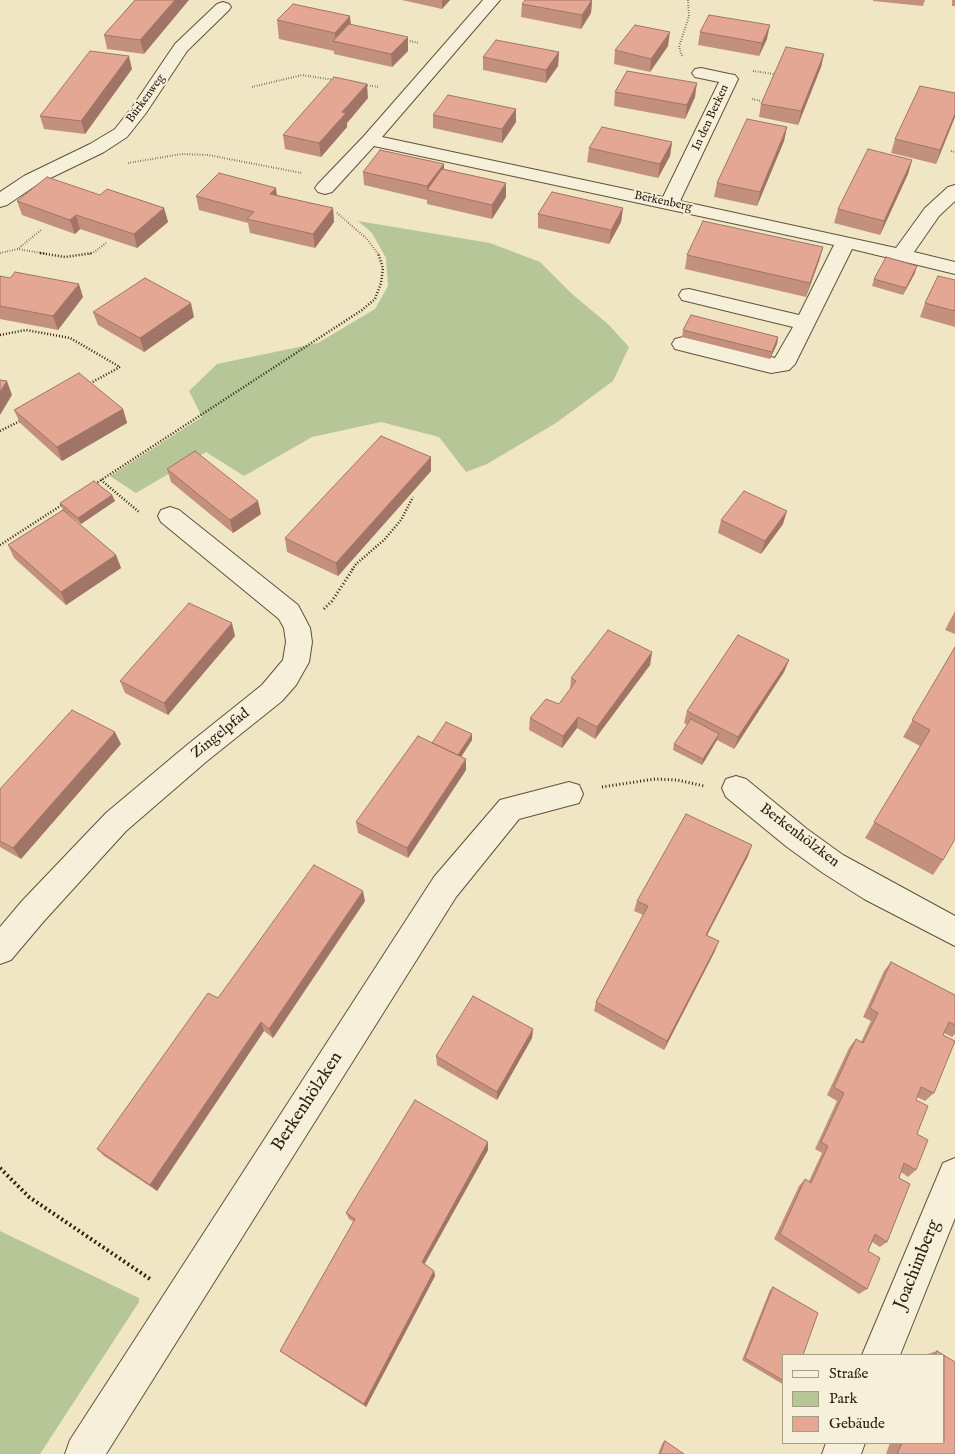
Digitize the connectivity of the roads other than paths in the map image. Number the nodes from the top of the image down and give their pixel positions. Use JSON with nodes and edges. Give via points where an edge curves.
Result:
{"nodes":[{"id":1,"x":492,"y":0,"type":"edge"},
{"id":2,"x":223,"y":7,"type":"dead end"},
{"id":3,"x":701,"y":73,"type":"road end"},
{"id":4,"x":370,"y":140,"type":"junction"},
{"id":5,"x":329,"y":184,"type":"road end"},
{"id":6,"x":955,"y":191,"type":"edge"},
{"id":7,"x":0,"y":201,"type":"edge"},
{"id":8,"x":670,"y":204,"type":"junction"},
{"id":9,"x":846,"y":242,"type":"junction"},
{"id":10,"x":902,"y":254,"type":"junction"},
{"id":11,"x":955,"y":268,"type":"edge"},
{"id":12,"x":689,"y":295,"type":"dead end"},
{"id":13,"x":806,"y":323,"type":"junction"},
{"id":14,"x":683,"y":344,"type":"dead end"},
{"id":15,"x":170,"y":516,"type":"road end"},
{"id":16,"x":736,"y":788,"type":"road end"},
{"id":17,"x":570,"y":794,"type":"dead end"},
{"id":18,"x":955,"y":932,"type":"edge"},
{"id":19,"x":0,"y":950,"type":"edge"},
{"id":20,"x":955,"y":1175,"type":"edge"},
{"id":21,"x":882,"y":1354,"type":"edge"},
{"id":22,"x":84,"y":1454,"type":"edge"}],
"edges":[{"from":1,"to":4,"type":"street"},
{"from":2,"to":7,"type":"street","name":"Bürkenweg","via":[[181,48],[121,133],[31,180]]},
{"from":3,"to":8,"type":"street","name":"In den Berken","via":[[729,79]]},
{"from":4,"to":5,"type":"street"},
{"from":4,"to":8,"type":"street","name":"Berkenberg"},
{"from":6,"to":10,"type":"street","via":[[932,212]]},
{"from":8,"to":9,"type":"street","name":"Berkenberg"},
{"from":9,"to":10,"type":"street","name":"Berkenberg"},
{"from":9,"to":13,"type":"street"},
{"from":10,"to":11,"type":"street","name":"Berkenberg"},
{"from":12,"to":13,"type":"street"},
{"from":13,"to":14,"type":"street","via":[[780,365],[770,366]]},
{"from":15,"to":19,"type":"street","name":"Zingelpfad","via":[[289,612],[297,628],[299,642],[296,662],[272,693],[116,822]]},
{"from":16,"to":18,"type":"street","name":"Berkenhölzken","via":[[833,864]]},
{"from":17,"to":22,"type":"street","name":"Berkenhölzken","via":[[510,809],[445,887]]},
{"from":20,"to":21,"type":"street","name":"Joachimberg"}]}
